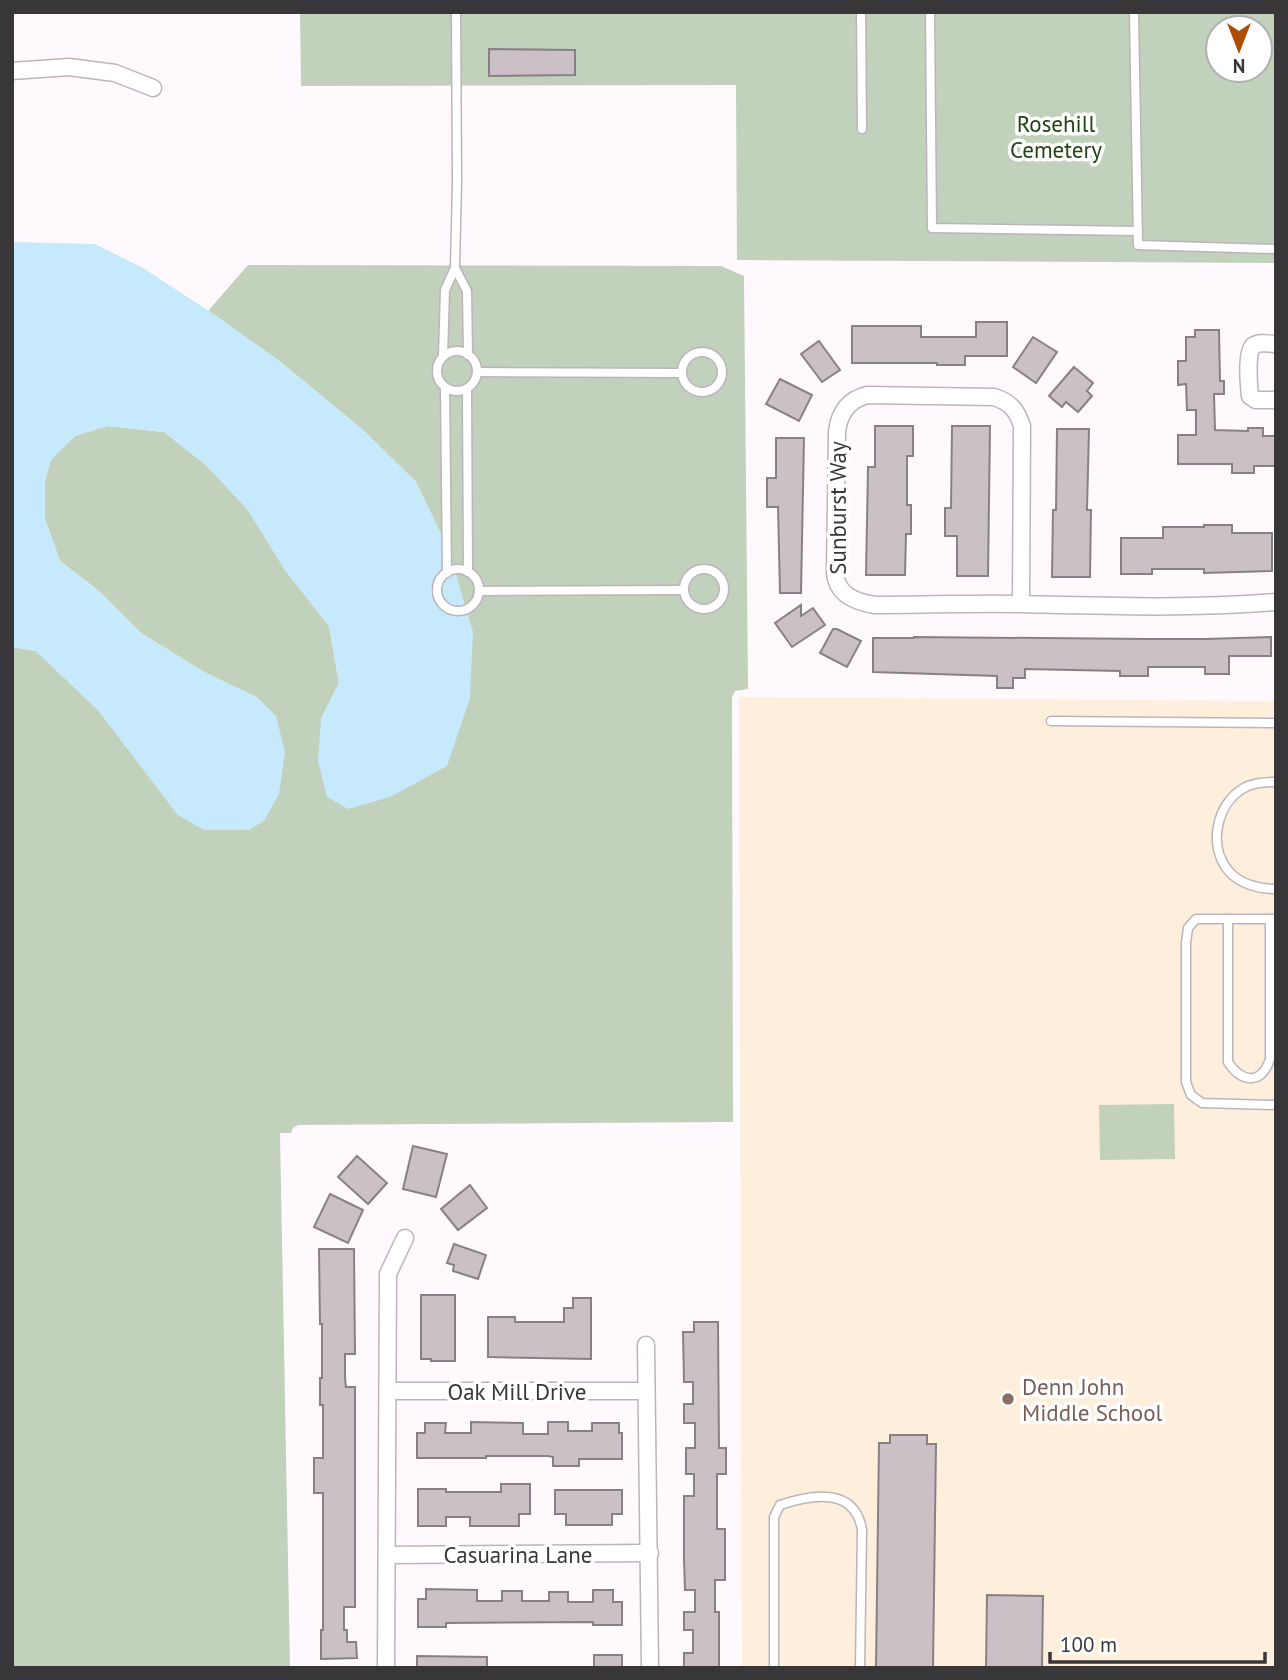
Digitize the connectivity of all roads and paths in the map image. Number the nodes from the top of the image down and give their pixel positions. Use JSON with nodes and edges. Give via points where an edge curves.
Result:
{"nodes":[{"id":1,"x":456,"y":12,"type":"edge"},
{"id":2,"x":861,"y":12,"type":"edge"},
{"id":3,"x":930,"y":12,"type":"edge"},
{"id":4,"x":1134,"y":12,"type":"edge"},
{"id":5,"x":12,"y":71,"type":"edge"},
{"id":6,"x":153,"y":88,"type":"dead end"},
{"id":7,"x":862,"y":129,"type":"dead end"},
{"id":8,"x":1138,"y":231,"type":"junction"},
{"id":9,"x":1276,"y":248,"type":"edge"},
{"id":10,"x":455,"y":268,"type":"junction"},
{"id":11,"x":1276,"y":344,"type":"edge"},
{"id":12,"x":468,"y":355,"type":"junction"},
{"id":13,"x":443,"y":356,"type":"junction"},
{"id":14,"x":477,"y":372,"type":"junction"},
{"id":15,"x":681,"y":373,"type":"junction"},
{"id":16,"x":445,"y":388,"type":"junction"},
{"id":17,"x":467,"y":388,"type":"junction"},
{"id":18,"x":1276,"y":400,"type":"edge"},
{"id":19,"x":468,"y":572,"type":"junction"},
{"id":20,"x":447,"y":573,"type":"junction"},
{"id":21,"x":684,"y":590,"type":"junction"},
{"id":22,"x":479,"y":591,"type":"junction"},
{"id":23,"x":1276,"y":602,"type":"edge"},
{"id":24,"x":1020,"y":604,"type":"junction"},
{"id":25,"x":1051,"y":721,"type":"dead end"},
{"id":26,"x":1276,"y":723,"type":"edge"},
{"id":27,"x":1276,"y":782,"type":"edge"},
{"id":28,"x":1276,"y":889,"type":"edge"},
{"id":29,"x":1228,"y":919,"type":"junction"},
{"id":30,"x":1273,"y":919,"type":"edge"},
{"id":31,"x":1276,"y":1105,"type":"edge"},
{"id":32,"x":405,"y":1238,"type":"dead end"},
{"id":33,"x":646,"y":1345,"type":"dead end"},
{"id":34,"x":388,"y":1391,"type":"junction"},
{"id":35,"x":646,"y":1391,"type":"junction"},
{"id":36,"x":650,"y":1553,"type":"junction"},
{"id":37,"x":387,"y":1555,"type":"junction"},
{"id":38,"x":386,"y":1668,"type":"edge"},
{"id":39,"x":650,"y":1668,"type":"edge"},
{"id":40,"x":774,"y":1668,"type":"edge"},
{"id":41,"x":860,"y":1668,"type":"edge"}],
"edges":[{"from":1,"to":10,"type":"lane"},
{"from":2,"to":7,"type":"lane"},
{"from":3,"to":8,"type":"lane","via":[[932,228]]},
{"from":4,"to":8,"type":"lane"},
{"from":5,"to":6,"type":"street","via":[[69,67],[115,73]]},
{"from":8,"to":9,"type":"lane","via":[[1138,245]]},
{"from":10,"to":12,"type":"lane","via":[[467,291]]},
{"from":10,"to":13,"type":"lane","via":[[445,290]]},
{"from":11,"to":18,"type":"street","via":[[1258,344],[1249,353],[1249,394],[1252,399]]},
{"from":12,"to":13,"type":"lane","via":[[456,351]]},
{"from":12,"to":14,"type":"lane"},
{"from":13,"to":16,"type":"lane","via":[[436,374]]},
{"from":14,"to":15,"type":"lane"},
{"from":14,"to":17,"type":"lane"},
{"from":15,"to":15,"type":"lane","via":[[686,385],[704,392],[715,387],[722,370],[716,358],[697,352],[686,360]]},
{"from":16,"to":17,"type":"lane"},
{"from":16,"to":20,"type":"lane"},
{"from":17,"to":19,"type":"lane"},
{"from":19,"to":20,"type":"lane"},
{"from":19,"to":22,"type":"lane"},
{"from":20,"to":22,"type":"lane","via":[[438,591],[449,608],[469,608]]},
{"from":21,"to":21,"type":"lane","via":[[691,605],[704,610],[722,600],[725,586],[713,571],[701,569],[689,575]]},
{"from":21,"to":22,"type":"lane"},
{"from":23,"to":24,"type":"street","name":"Sunburst Way","via":[[1222,606]]},
{"from":24,"to":24,"type":"street","name":"Sunburst Way","via":[[1022,426],[1013,407],[994,397],[856,397],[838,420],[838,587],[853,600],[875,605]]},
{"from":25,"to":26,"type":"lane"},
{"from":27,"to":28,"type":"lane","via":[[1245,787],[1228,800],[1216,836],[1227,870],[1242,882]]},
{"from":29,"to":30,"type":"lane"},
{"from":29,"to":30,"type":"lane","via":[[1228,1062],[1237,1074],[1252,1078],[1265,1072],[1270,1059]]},
{"from":29,"to":31,"type":"lane","via":[[1196,919],[1188,928],[1186,1082],[1191,1095],[1202,1103]]},
{"from":32,"to":34,"type":"street","via":[[388,1274]]},
{"from":33,"to":35,"type":"street"},
{"from":34,"to":35,"type":"street","name":"Oak Mill Drive"},
{"from":34,"to":37,"type":"street"},
{"from":35,"to":36,"type":"street"},
{"from":36,"to":37,"type":"street","name":"Casuarina Lane"},
{"from":36,"to":39,"type":"street"},
{"from":37,"to":38,"type":"street"},
{"from":40,"to":41,"type":"lane","via":[[774,1517],[780,1505],[816,1496],[840,1499],[856,1511],[860,1521]]}]}
